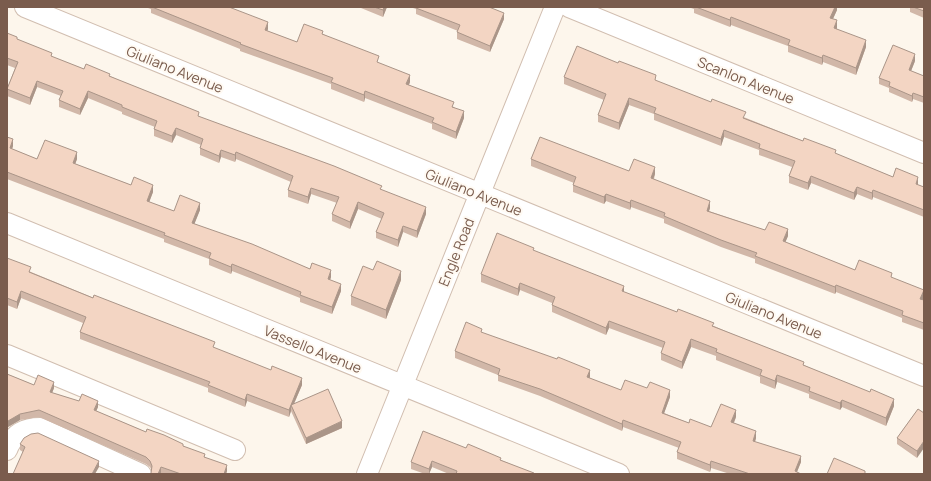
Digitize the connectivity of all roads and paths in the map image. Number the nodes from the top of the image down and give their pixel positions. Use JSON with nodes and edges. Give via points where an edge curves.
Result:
{"nodes":[{"id":1,"x":25,"y":7,"type":"edge"},
{"id":2,"x":555,"y":7,"type":"edge"},
{"id":3,"x":569,"y":7,"type":"edge"},
{"id":4,"x":924,"y":153,"type":"edge"},
{"id":5,"x":480,"y":194,"type":"junction"},
{"id":6,"x":7,"y":223,"type":"edge"},
{"id":7,"x":7,"y":355,"type":"edge"},
{"id":8,"x":924,"y":376,"type":"edge"},
{"id":9,"x":402,"y":386,"type":"junction"},
{"id":10,"x":7,"y":450,"type":"edge"},
{"id":11,"x":236,"y":450,"type":"dead end"},
{"id":12,"x":141,"y":474,"type":"edge"},
{"id":13,"x":367,"y":474,"type":"edge"},
{"id":14,"x":619,"y":474,"type":"edge"}],
"edges":[{"from":1,"to":5,"type":"street","name":"Giuliano Avenue"},
{"from":2,"to":5,"type":"street","name":"Engle Road"},
{"from":3,"to":4,"type":"street","name":"Scanlon Avenue"},
{"from":5,"to":8,"type":"street","name":"Giuliano Avenue"},
{"from":5,"to":9,"type":"street","name":"Engle Road"},
{"from":6,"to":9,"type":"street","name":"Vassello Avenue"},
{"from":7,"to":11,"type":"street"},
{"from":9,"to":13,"type":"street","name":"Engle Road"},
{"from":9,"to":14,"type":"street","name":"Vassello Avenue"},
{"from":10,"to":12,"type":"street","via":[[11,441],[22,430],[40,428]]}]}
